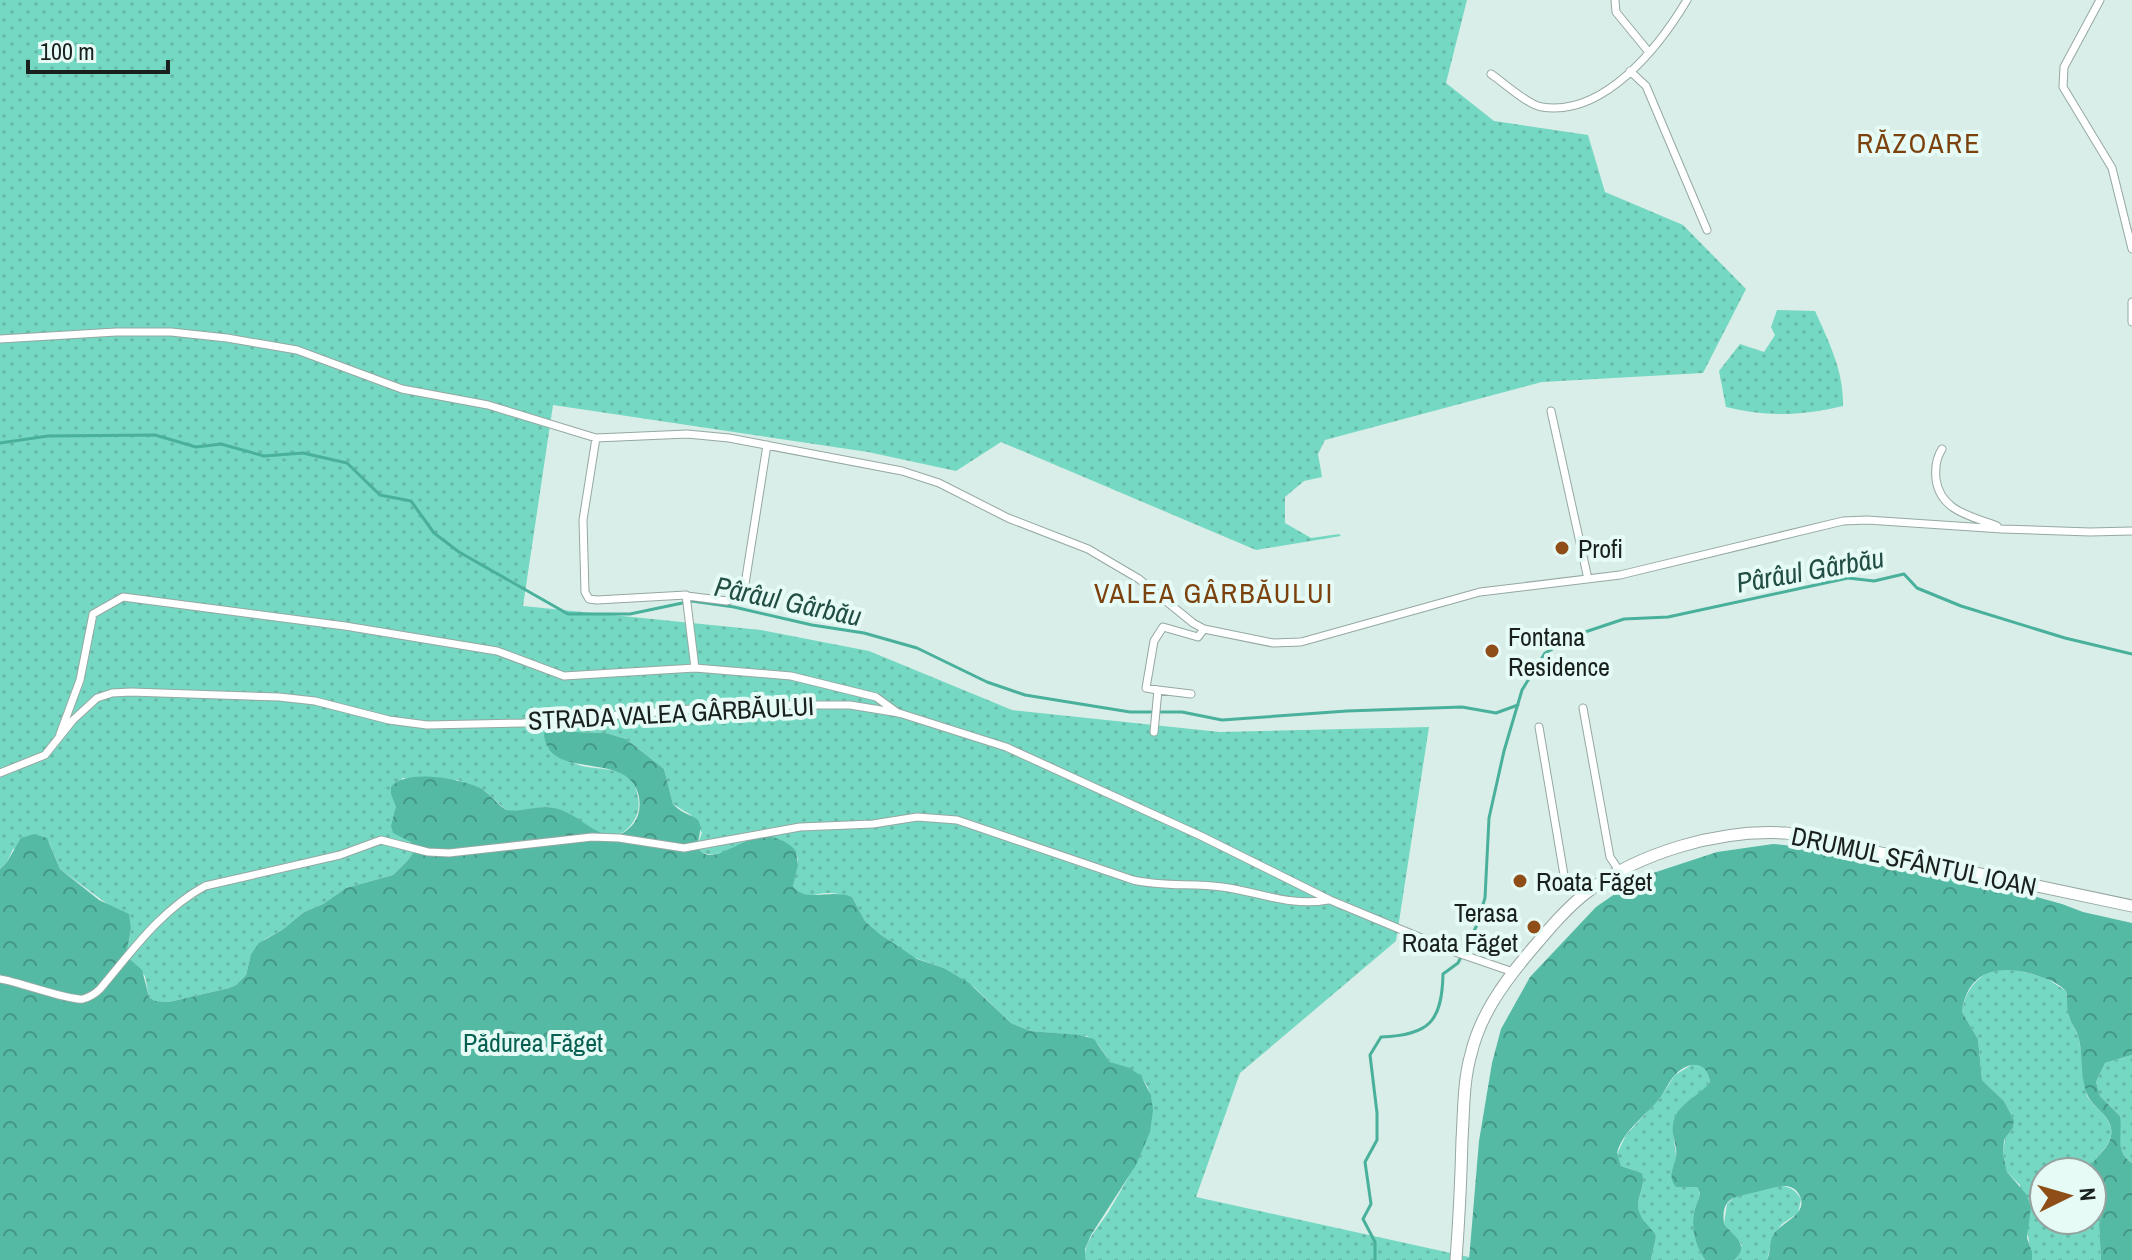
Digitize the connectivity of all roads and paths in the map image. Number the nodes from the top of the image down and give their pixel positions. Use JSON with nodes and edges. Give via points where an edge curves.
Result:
{"nodes":[{"id":1,"x":1615,"y":0,"type":"edge"},
{"id":2,"x":1687,"y":0,"type":"edge"},
{"id":3,"x":2100,"y":0,"type":"edge"},
{"id":4,"x":1648,"y":51,"type":"junction"},
{"id":5,"x":1630,"y":71,"type":"junction"},
{"id":6,"x":1491,"y":74,"type":"dead end"},
{"id":7,"x":1707,"y":230,"type":"dead end"},
{"id":8,"x":2132,"y":249,"type":"edge"},
{"id":9,"x":2132,"y":302,"type":"edge"},
{"id":10,"x":2132,"y":322,"type":"edge"},
{"id":11,"x":0,"y":339,"type":"edge"},
{"id":12,"x":1551,"y":411,"type":"dead end"},
{"id":13,"x":596,"y":438,"type":"junction"},
{"id":14,"x":767,"y":445,"type":"junction"},
{"id":15,"x":1942,"y":449,"type":"dead end"},
{"id":16,"x":2002,"y":529,"type":"junction"},
{"id":17,"x":2132,"y":531,"type":"edge"},
{"id":18,"x":1588,"y":579,"type":"junction"},
{"id":19,"x":688,"y":596,"type":"junction"},
{"id":20,"x":1204,"y":629,"type":"junction"},
{"id":21,"x":695,"y":668,"type":"junction"},
{"id":22,"x":1158,"y":690,"type":"junction"},
{"id":23,"x":1191,"y":694,"type":"dead end"},
{"id":24,"x":1583,"y":708,"type":"dead end"},
{"id":25,"x":899,"y":713,"type":"junction"},
{"id":26,"x":1539,"y":727,"type":"dead end"},
{"id":27,"x":1154,"y":732,"type":"dead end"},
{"id":28,"x":56,"y":744,"type":"junction"},
{"id":29,"x":0,"y":773,"type":"edge"},
{"id":30,"x":1620,"y":872,"type":"junction"},
{"id":31,"x":1588,"y":891,"type":"junction"},
{"id":32,"x":1330,"y":900,"type":"junction"},
{"id":33,"x":2132,"y":906,"type":"edge"},
{"id":34,"x":1513,"y":972,"type":"junction"},
{"id":35,"x":0,"y":979,"type":"edge"},
{"id":36,"x":1456,"y":1260,"type":"edge"}],
"edges":[{"from":1,"to":4,"type":"street","via":[[1616,12]]},
{"from":2,"to":4,"type":"street"},
{"from":3,"to":8,"type":"street","via":[[2064,67],[2063,87],[2116,177]]},
{"from":4,"to":5,"type":"street"},
{"from":5,"to":6,"type":"street","via":[[1599,97],[1570,107],[1540,108]]},
{"from":5,"to":7,"type":"street","via":[[1646,86]]},
{"from":9,"to":10,"type":"street"},
{"from":11,"to":13,"type":"street","via":[[171,332],[269,344],[402,389],[488,405]]},
{"from":12,"to":18,"type":"street"},
{"from":13,"to":14,"type":"street","via":[[687,434]]},
{"from":13,"to":19,"type":"street","via":[[583,520],[589,599]]},
{"from":14,"to":19,"type":"street","via":[[745,584],[737,598],[727,601]]},
{"from":14,"to":20,"type":"street","via":[[939,483],[1105,558]]},
{"from":15,"to":16,"type":"street","via":[[1936,473],[1945,504]]},
{"from":16,"to":17,"type":"street"},
{"from":16,"to":18,"type":"street","via":[[1843,521],[1648,570]]},
{"from":18,"to":20,"type":"street","via":[[1480,592],[1301,642],[1273,643]]},
{"from":19,"to":21,"type":"street"},
{"from":20,"to":22,"type":"street","via":[[1198,637],[1163,627],[1154,641],[1146,688]]},
{"from":21,"to":25,"type":"street","via":[[791,676],[876,697]]},
{"from":21,"to":28,"type":"street","via":[[564,676],[497,651],[123,597],[93,614],[80,680]]},
{"from":22,"to":23,"type":"street"},
{"from":22,"to":27,"type":"street"},
{"from":24,"to":30,"type":"street","via":[[1610,857]]},
{"from":25,"to":28,"type":"street","name":"STRADA VALEA GÂRBĂULUI","via":[[850,705],[754,704],[523,723],[427,725],[315,701],[131,692],[97,698]]},
{"from":25,"to":32,"type":"street","name":"STRADA VALEA GÂRBĂULUI","via":[[1006,747]]},
{"from":26,"to":31,"type":"street","via":[[1565,881]]},
{"from":28,"to":29,"type":"street","name":"STRADA VALEA GÂRBĂULUI","via":[[45,755]]},
{"from":30,"to":31,"type":"main road","name":"DRUMUL SFÂNTUL IOAN"},
{"from":30,"to":33,"type":"main road","name":"DRUMUL SFÂNTUL IOAN","via":[[1684,847],[1776,833]]},
{"from":31,"to":34,"type":"main road","name":"DRUMUL SFÂNTUL IOAN"},
{"from":32,"to":34,"type":"street","name":"STRADA VALEA GÂRBĂULUI"},
{"from":32,"to":35,"type":"street","via":[[1285,902],[1225,887],[1144,883],[939,817],[800,827],[684,848],[592,837],[449,853],[381,840],[340,855],[205,886],[166,913],[87,998]]},
{"from":34,"to":36,"type":"main road","name":"DRUMUL SFÂNTUL IOAN","via":[[1483,1018],[1468,1066]]}]}
